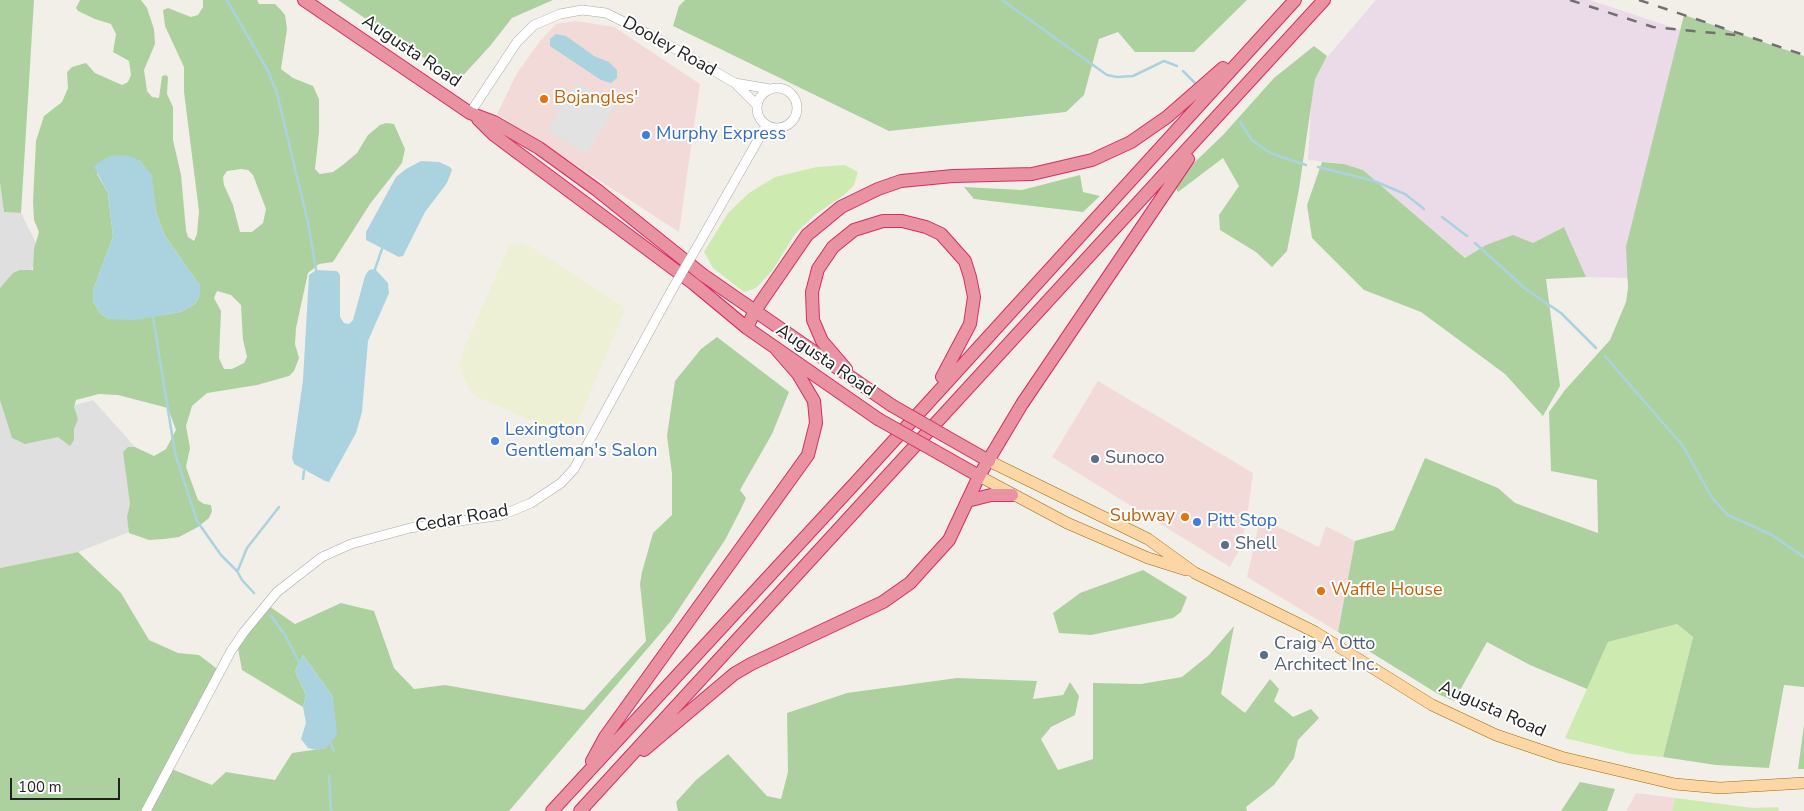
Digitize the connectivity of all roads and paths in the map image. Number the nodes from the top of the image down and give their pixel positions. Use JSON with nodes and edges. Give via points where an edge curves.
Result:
{"nodes":[{"id":1,"x":304,"y":0,"type":"edge"},
{"id":2,"x":1324,"y":0,"type":"edge"},
{"id":3,"x":1293,"y":1,"type":"edge"},
{"id":4,"x":735,"y":83,"type":"junction"},
{"id":5,"x":770,"y":89,"type":"junction"},
{"id":6,"x":757,"y":105,"type":"junction"},
{"id":7,"x":472,"y":114,"type":"junction"},
{"id":8,"x":1214,"y":122,"type":"junction"},
{"id":9,"x":766,"y":126,"type":"junction"},
{"id":10,"x":754,"y":312,"type":"junction"},
{"id":11,"x":747,"y":328,"type":"junction"},
{"id":12,"x":777,"y":350,"type":"junction"},
{"id":13,"x":852,"y":378,"type":"junction"},
{"id":14,"x":927,"y":401,"type":"junction"},
{"id":15,"x":989,"y":461,"type":"junction"},
{"id":16,"x":979,"y":476,"type":"junction"},
{"id":17,"x":1012,"y":495,"type":"junction"},
{"id":18,"x":967,"y":502,"type":"junction"},
{"id":19,"x":1195,"y":572,"type":"junction"},
{"id":20,"x":616,"y":772,"type":"junction"},
{"id":21,"x":584,"y":776,"type":"junction"},
{"id":22,"x":1804,"y":783,"type":"edge"},
{"id":23,"x":146,"y":811,"type":"edge"},
{"id":24,"x":552,"y":811,"type":"edge"},
{"id":25,"x":580,"y":811,"type":"edge"}],
"edges":[{"from":1,"to":7,"type":"highway","name":"Augusta Road"},
{"from":2,"to":8,"type":"highway"},
{"from":3,"to":10,"type":"highway","via":[[1167,117],[1131,142],[1100,157],[1041,173],[901,181],[878,188],[841,207],[807,235]]},
{"from":3,"to":14,"type":"highway"},
{"from":4,"to":5,"type":"street","name":"Dooley Road"},
{"from":4,"to":6,"type":"street","name":"Dooley Road"},
{"from":4,"to":7,"type":"street","name":"Dooley Road","via":[[626,22],[606,13],[582,10],[560,14],[534,25],[517,42]]},
{"from":5,"to":6,"type":"street"},
{"from":5,"to":9,"type":"street","via":[[779,88],[791,93],[798,110],[793,122],[787,126],[780,129]]},
{"from":6,"to":9,"type":"street","via":[[758,115]]},
{"from":7,"to":10,"type":"highway","name":"Augusta Road","via":[[494,122],[539,148]]},
{"from":7,"to":11,"type":"highway","name":"Augusta Road","via":[[494,136],[694,284]]},
{"from":8,"to":15,"type":"highway","via":[[1027,396]]},
{"from":8,"to":20,"type":"highway"},
{"from":9,"to":23,"type":"street","name":"Cedar Road","bridge":true,"via":[[574,469],[561,483],[531,503],[502,515],[410,528],[351,544],[322,557],[277,592],[232,652]]},
{"from":10,"to":11,"type":"highway"},
{"from":10,"to":13,"type":"highway","name":"Augusta Road"},
{"from":11,"to":12,"type":"highway","name":"Augusta Road"},
{"from":12,"to":16,"type":"highway","name":"Augusta Road","bridge":true,"via":[[878,419]]},
{"from":12,"to":21,"type":"highway","via":[[798,374],[814,400],[816,423],[808,455],[605,737]]},
{"from":13,"to":14,"type":"highway","via":[[822,341],[814,320],[812,292],[818,268],[833,246],[854,230],[883,221],[916,224],[940,234],[955,248],[965,261],[974,297],[966,334]]},
{"from":13,"to":15,"type":"highway","name":"Augusta Road","bridge":true,"via":[[891,405]]},
{"from":14,"to":21,"type":"highway"},
{"from":15,"to":16,"type":"highway"},
{"from":15,"to":19,"type":"main road","name":"Augusta Road","via":[[1148,539]]},
{"from":16,"to":17,"type":"main road","name":"Augusta Road"},
{"from":16,"to":18,"type":"highway"},
{"from":17,"to":18,"type":"highway","via":[[991,494]]},
{"from":17,"to":19,"type":"main road","name":"Augusta Road","via":[[1148,558]]},
{"from":18,"to":20,"type":"highway","via":[[949,540],[910,583],[865,612],[734,674]]},
{"from":19,"to":22,"type":"main road","name":"Augusta Road","via":[[1315,632],[1432,705],[1525,746],[1676,784],[1720,788]]},
{"from":20,"to":25,"type":"highway"},
{"from":21,"to":24,"type":"highway"}]}
